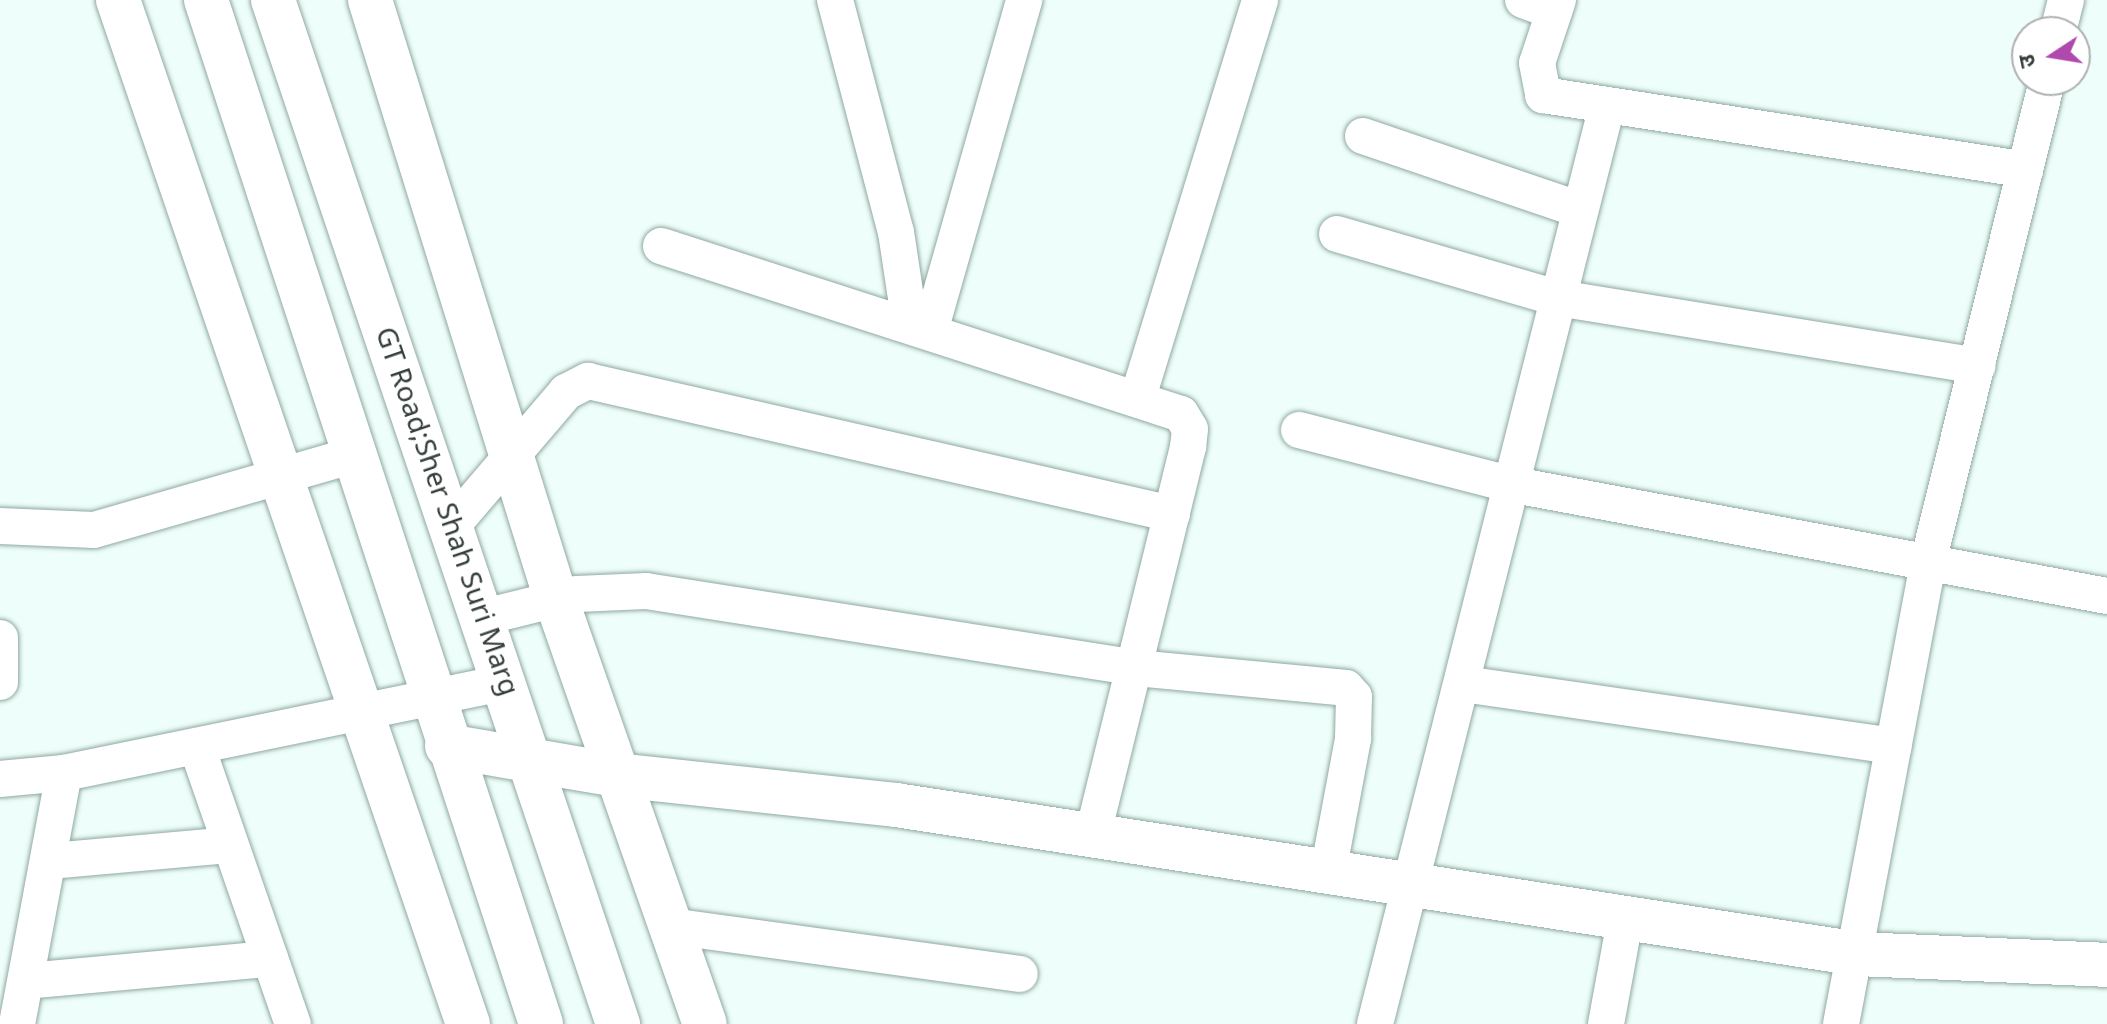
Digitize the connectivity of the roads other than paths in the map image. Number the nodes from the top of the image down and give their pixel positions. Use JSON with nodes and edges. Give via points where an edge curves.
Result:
{"nodes":[{"id":1,"x":118,"y":0,"type":"edge"},
{"id":2,"x":206,"y":0,"type":"edge"},
{"id":3,"x":273,"y":0,"type":"edge"},
{"id":4,"x":370,"y":0,"type":"edge"},
{"id":5,"x":835,"y":0,"type":"edge"},
{"id":6,"x":1024,"y":0,"type":"edge"},
{"id":7,"x":1260,"y":0,"type":"edge"},
{"id":8,"x":1545,"y":4,"type":"edge"},
{"id":9,"x":2043,"y":96,"type":"edge"},
{"id":10,"x":1606,"y":110,"type":"junction"},
{"id":11,"x":1363,"y":136,"type":"dead end"},
{"id":12,"x":2025,"y":170,"type":"junction"},
{"id":13,"x":1577,"y":209,"type":"junction"},
{"id":14,"x":1337,"y":234,"type":"dead end"},
{"id":15,"x":661,"y":246,"type":"dead end"},
{"id":16,"x":1558,"y":298,"type":"junction"},
{"id":17,"x":920,"y":328,"type":"junction"},
{"id":18,"x":1978,"y":366,"type":"junction"},
{"id":19,"x":1138,"y":397,"type":"junction"},
{"id":20,"x":1299,"y":430,"type":"dead end"},
{"id":21,"x":514,"y":452,"type":"junction"},
{"id":22,"x":353,"y":455,"type":"junction"},
{"id":23,"x":277,"y":475,"type":"junction"},
{"id":24,"x":1509,"y":484,"type":"junction"},
{"id":25,"x":1172,"y":514,"type":"junction"},
{"id":26,"x":0,"y":526,"type":"edge"},
{"id":27,"x":450,"y":528,"type":"junction"},
{"id":28,"x":1929,"y":558,"type":"junction"},
{"id":29,"x":2107,"y":596,"type":"edge"},
{"id":30,"x":556,"y":599,"type":"junction"},
{"id":31,"x":480,"y":618,"type":"junction"},
{"id":32,"x":0,"y":638,"type":"edge"},
{"id":33,"x":1136,"y":668,"type":"junction"},
{"id":34,"x":0,"y":682,"type":"edge"},
{"id":35,"x":502,"y":683,"type":"junction"},
{"id":36,"x":1463,"y":684,"type":"junction"},
{"id":37,"x":433,"y":702,"type":"junction"},
{"id":38,"x":361,"y":717,"type":"junction"},
{"id":39,"x":447,"y":746,"type":"junction"},
{"id":40,"x":1894,"y":746,"type":"junction"},
{"id":41,"x":198,"y":750,"type":"junction"},
{"id":42,"x":529,"y":763,"type":"junction"},
{"id":43,"x":64,"y":773,"type":"junction"},
{"id":44,"x":616,"y":775,"type":"junction"},
{"id":45,"x":0,"y":779,"type":"edge"},
{"id":46,"x":1093,"y":835,"type":"junction"},
{"id":47,"x":230,"y":845,"type":"junction"},
{"id":48,"x":50,"y":861,"type":"junction"},
{"id":49,"x":1328,"y":873,"type":"junction"},
{"id":50,"x":1406,"y":884,"type":"junction"},
{"id":51,"x":1625,"y":920,"type":"junction"},
{"id":52,"x":670,"y":926,"type":"junction"},
{"id":53,"x":1858,"y":954,"type":"junction"},
{"id":54,"x":270,"y":959,"type":"junction"},
{"id":55,"x":2107,"y":965,"type":"edge"},
{"id":56,"x":1020,"y":974,"type":"dead end"},
{"id":57,"x":26,"y":981,"type":"junction"},
{"id":58,"x":17,"y":1024,"type":"edge"},
{"id":59,"x":293,"y":1024,"type":"edge"},
{"id":60,"x":468,"y":1024,"type":"edge"},
{"id":61,"x":541,"y":1024,"type":"edge"},
{"id":62,"x":618,"y":1024,"type":"edge"},
{"id":63,"x":705,"y":1024,"type":"edge"},
{"id":64,"x":1375,"y":1024,"type":"edge"},
{"id":65,"x":1606,"y":1024,"type":"edge"},
{"id":66,"x":1841,"y":1024,"type":"edge"}],
"edges":[{"from":1,"to":23,"type":"main road"},
{"from":2,"to":22,"type":"main road"},
{"from":3,"to":27,"type":"main road","name":"GT Road;Sher Shah Suri Marg"},
{"from":4,"to":21,"type":"main road"},
{"from":5,"to":17,"type":"street"},
{"from":6,"to":17,"type":"street"},
{"from":7,"to":19,"type":"street"},
{"from":8,"to":10,"type":"street","via":[[1538,88]]},
{"from":9,"to":12,"type":"street"},
{"from":10,"to":12,"type":"street"},
{"from":10,"to":13,"type":"street"},
{"from":11,"to":13,"type":"street"},
{"from":12,"to":18,"type":"street"},
{"from":13,"to":16,"type":"street"},
{"from":14,"to":16,"type":"street"},
{"from":15,"to":17,"type":"street"},
{"from":16,"to":18,"type":"street"},
{"from":16,"to":24,"type":"street"},
{"from":17,"to":19,"type":"street"},
{"from":18,"to":28,"type":"street"},
{"from":19,"to":25,"type":"street","via":[[1181,414],[1190,429]]},
{"from":20,"to":24,"type":"street"},
{"from":21,"to":25,"type":"street","via":[[566,392],[588,381]]},
{"from":21,"to":27,"type":"street"},
{"from":21,"to":30,"type":"main road"},
{"from":22,"to":23,"type":"street"},
{"from":22,"to":37,"type":"main road"},
{"from":23,"to":26,"type":"street","via":[[94,530]]},
{"from":23,"to":38,"type":"main road"},
{"from":24,"to":28,"type":"street"},
{"from":24,"to":36,"type":"street"},
{"from":25,"to":33,"type":"street"},
{"from":27,"to":31,"type":"main road","name":"GT Road;Sher Shah Suri Marg"},
{"from":28,"to":29,"type":"street"},
{"from":28,"to":40,"type":"street"},
{"from":30,"to":31,"type":"street"},
{"from":30,"to":33,"type":"street","via":[[646,591]]},
{"from":30,"to":44,"type":"main road"},
{"from":31,"to":35,"type":"main road","name":"GT Road;Sher Shah Suri Marg"},
{"from":32,"to":34,"type":"street"},
{"from":33,"to":46,"type":"street"},
{"from":33,"to":49,"type":"street","via":[[1325,683],[1354,697]]},
{"from":35,"to":37,"type":"street"},
{"from":35,"to":42,"type":"main road","name":"GT Road;Sher Shah Suri Marg"},
{"from":36,"to":40,"type":"street"},
{"from":36,"to":50,"type":"street"},
{"from":37,"to":38,"type":"street"},
{"from":37,"to":39,"type":"main road"},
{"from":38,"to":41,"type":"street"},
{"from":38,"to":60,"type":"main road"},
{"from":39,"to":42,"type":"main road"},
{"from":39,"to":61,"type":"main road"},
{"from":40,"to":53,"type":"street"},
{"from":41,"to":43,"type":"street"},
{"from":41,"to":47,"type":"street"},
{"from":42,"to":44,"type":"main road"},
{"from":42,"to":62,"type":"main road","name":"GT Road;Sher Shah Suri Marg"},
{"from":43,"to":45,"type":"street"},
{"from":43,"to":48,"type":"street"},
{"from":44,"to":46,"type":"main road"},
{"from":44,"to":52,"type":"main road"},
{"from":46,"to":49,"type":"main road"},
{"from":47,"to":48,"type":"street"},
{"from":47,"to":54,"type":"street"},
{"from":48,"to":57,"type":"street"},
{"from":49,"to":50,"type":"main road"},
{"from":50,"to":51,"type":"main road"},
{"from":50,"to":64,"type":"street"},
{"from":51,"to":53,"type":"main road"},
{"from":51,"to":65,"type":"street"},
{"from":52,"to":56,"type":"street"},
{"from":52,"to":63,"type":"main road"},
{"from":53,"to":55,"type":"main road"},
{"from":53,"to":66,"type":"street"},
{"from":54,"to":57,"type":"street"},
{"from":54,"to":59,"type":"street"},
{"from":57,"to":58,"type":"street"}]}
